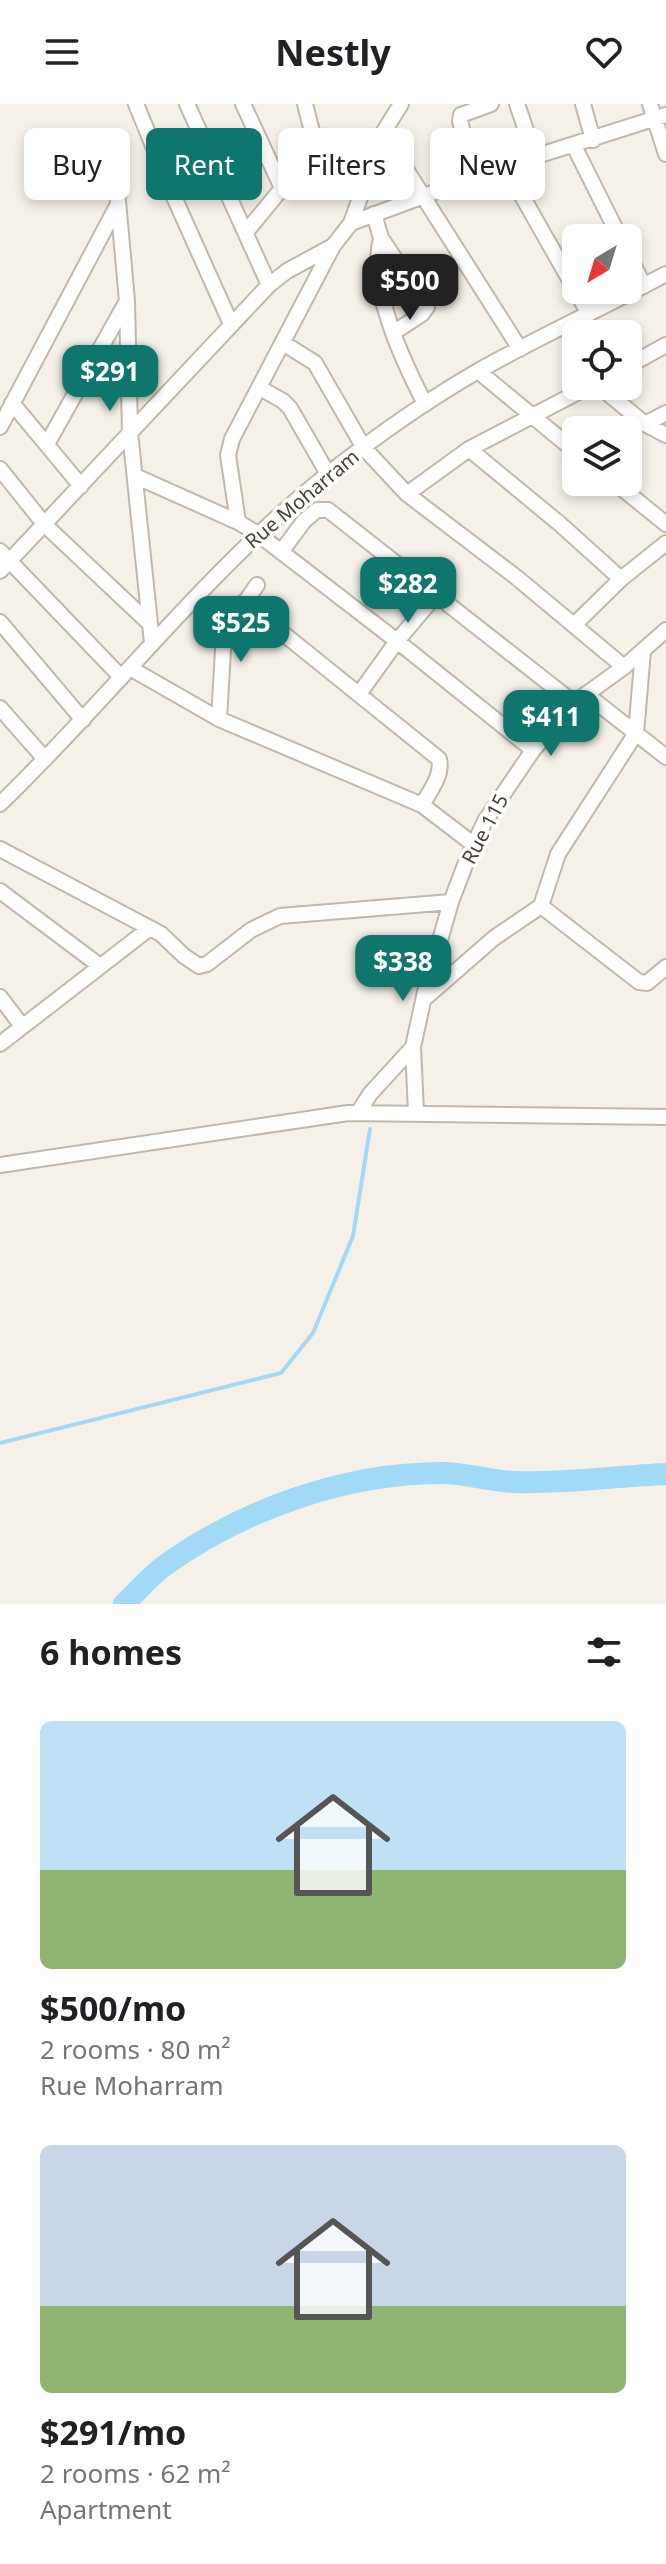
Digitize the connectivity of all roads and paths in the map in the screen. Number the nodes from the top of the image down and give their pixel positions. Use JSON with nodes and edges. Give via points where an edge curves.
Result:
{"nodes":[{"id":1,"x":136,"y":104,"type":"edge"},
{"id":2,"x":187,"y":104,"type":"edge"},
{"id":3,"x":243,"y":104,"type":"edge"},
{"id":4,"x":305,"y":104,"type":"edge"},
{"id":5,"x":401,"y":104,"type":"edge"},
{"id":6,"x":491,"y":104,"type":"edge"},
{"id":7,"x":517,"y":104,"type":"edge"},
{"id":8,"x":583,"y":104,"type":"edge"},
{"id":9,"x":657,"y":112,"type":"edge"},
{"id":10,"x":311,"y":128,"type":"edge"},
{"id":11,"x":386,"y":128,"type":"edge"},
{"id":12,"x":462,"y":128,"type":"edge"},
{"id":13,"x":525,"y":128,"type":"edge"},
{"id":14,"x":593,"y":140,"type":"junction"},
{"id":15,"x":574,"y":146,"type":"junction"},
{"id":16,"x":545,"y":154,"type":"edge"},
{"id":17,"x":666,"y":154,"type":"edge"},
{"id":18,"x":278,"y":179,"type":"edge"},
{"id":19,"x":414,"y":181,"type":"edge"},
{"id":20,"x":278,"y":193,"type":"edge"},
{"id":21,"x":430,"y":194,"type":"edge"},
{"id":22,"x":424,"y":196,"type":"junction"},
{"id":23,"x":117,"y":200,"type":"edge"},
{"id":24,"x":359,"y":200,"type":"edge"},
{"id":25,"x":524,"y":200,"type":"edge"},
{"id":26,"x":117,"y":206,"type":"junction"},
{"id":27,"x":374,"y":214,"type":"junction"},
{"id":28,"x":351,"y":223,"type":"junction"},
{"id":29,"x":613,"y":224,"type":"edge"},
{"id":30,"x":246,"y":232,"type":"junction"},
{"id":31,"x":381,"y":238,"type":"junction"},
{"id":32,"x":333,"y":246,"type":"junction"},
{"id":33,"x":666,"y":274,"type":"edge"},
{"id":34,"x":642,"y":282,"type":"edge"},
{"id":35,"x":269,"y":285,"type":"junction"},
{"id":36,"x":644,"y":286,"type":"junction"},
{"id":37,"x":127,"y":301,"type":"junction"},
{"id":38,"x":589,"y":314,"type":"junction"},
{"id":39,"x":231,"y":324,"type":"junction"},
{"id":40,"x":393,"y":333,"type":"junction"},
{"id":41,"x":283,"y":343,"type":"junction"},
{"id":42,"x":666,"y":345,"type":"edge"},
{"id":43,"x":520,"y":349,"type":"junction"},
{"id":44,"x":642,"y":358,"type":"edge"},
{"id":45,"x":478,"y":371,"type":"junction"},
{"id":46,"x":260,"y":388,"type":"junction"},
{"id":47,"x":564,"y":400,"type":"edge"},
{"id":48,"x":616,"y":400,"type":"edge"},
{"id":49,"x":12,"y":403,"type":"junction"},
{"id":50,"x":425,"y":404,"type":"junction"},
{"id":51,"x":666,"y":413,"type":"edge"},
{"id":52,"x":531,"y":418,"type":"junction"},
{"id":53,"x":645,"y":424,"type":"junction"},
{"id":54,"x":0,"y":427,"type":"edge"},
{"id":55,"x":130,"y":432,"type":"junction"},
{"id":56,"x":666,"y":435,"type":"edge"},
{"id":57,"x":562,"y":441,"type":"edge"},
{"id":58,"x":47,"y":444,"type":"junction"},
{"id":59,"x":364,"y":448,"type":"junction"},
{"id":60,"x":469,"y":449,"type":"junction"},
{"id":61,"x":0,"y":469,"type":"edge"},
{"id":62,"x":328,"y":474,"type":"junction"},
{"id":63,"x":135,"y":476,"type":"junction"},
{"id":64,"x":81,"y":486,"type":"junction"},
{"id":65,"x":407,"y":494,"type":"junction"},
{"id":66,"x":631,"y":496,"type":"edge"},
{"id":67,"x":238,"y":522,"type":"junction"},
{"id":68,"x":666,"y":524,"type":"edge"},
{"id":69,"x":45,"y":525,"type":"junction"},
{"id":70,"x":258,"y":534,"type":"junction"},
{"id":71,"x":666,"y":543,"type":"edge"},
{"id":72,"x":281,"y":552,"type":"junction"},
{"id":73,"x":3,"y":561,"type":"edge"},
{"id":74,"x":621,"y":579,"type":"junction"},
{"id":75,"x":257,"y":585,"type":"dead end"},
{"id":76,"x":436,"y":595,"type":"junction"},
{"id":77,"x":244,"y":602,"type":"junction"},
{"id":78,"x":0,"y":622,"type":"edge"},
{"id":79,"x":150,"y":624,"type":"junction"},
{"id":80,"x":574,"y":625,"type":"junction"},
{"id":81,"x":666,"y":630,"type":"edge"},
{"id":82,"x":397,"y":641,"type":"junction"},
{"id":83,"x":152,"y":643,"type":"junction"},
{"id":84,"x":643,"y":651,"type":"junction"},
{"id":85,"x":624,"y":667,"type":"junction"},
{"id":86,"x":125,"y":672,"type":"junction"},
{"id":87,"x":359,"y":694,"type":"junction"},
{"id":88,"x":580,"y":699,"type":"junction"},
{"id":89,"x":0,"y":708,"type":"edge"},
{"id":90,"x":219,"y":719,"type":"junction"},
{"id":91,"x":83,"y":720,"type":"junction"},
{"id":92,"x":636,"y":733,"type":"junction"},
{"id":93,"x":533,"y":750,"type":"junction"},
{"id":94,"x":666,"y":757,"type":"edge"},
{"id":95,"x":45,"y":759,"type":"junction"},
{"id":96,"x":2,"y":799,"type":"edge"},
{"id":97,"x":422,"y":805,"type":"junction"},
{"id":98,"x":473,"y":844,"type":"junction"},
{"id":99,"x":0,"y":849,"type":"edge"},
{"id":100,"x":0,"y":891,"type":"edge"},
{"id":101,"x":451,"y":902,"type":"junction"},
{"id":102,"x":541,"y":906,"type":"junction"},
{"id":103,"x":150,"y":928,"type":"junction"},
{"id":104,"x":100,"y":966,"type":"junction"},
{"id":105,"x":666,"y":967,"type":"edge"},
{"id":106,"x":0,"y":997,"type":"edge"},
{"id":107,"x":424,"y":999,"type":"junction"},
{"id":108,"x":22,"y":1026,"type":"junction"},
{"id":109,"x":0,"y":1044,"type":"edge"},
{"id":110,"x":413,"y":1047,"type":"junction"},
{"id":111,"x":416,"y":1112,"type":"junction"},
{"id":112,"x":358,"y":1113,"type":"junction"},
{"id":113,"x":666,"y":1117,"type":"edge"},
{"id":114,"x":0,"y":1165,"type":"edge"}],
"edges":[{"from":1,"to":39,"type":"street"},
{"from":2,"to":30,"type":"street"},
{"from":3,"to":18,"type":"street"},
{"from":4,"to":10,"type":"street"},
{"from":5,"to":11,"type":"street"},
{"from":6,"to":12,"type":"street","via":[[461,115]]},
{"from":7,"to":13,"type":"street"},
{"from":8,"to":14,"type":"street"},
{"from":9,"to":14,"type":"street"},
{"from":9,"to":17,"type":"street"},
{"from":14,"to":15,"type":"street"},
{"from":15,"to":16,"type":"street"},
{"from":15,"to":29,"type":"street"},
{"from":19,"to":22,"type":"street"},
{"from":20,"to":30,"type":"street"},
{"from":21,"to":22,"type":"street"},
{"from":22,"to":27,"type":"street"},
{"from":22,"to":43,"type":"street"},
{"from":23,"to":26,"type":"street"},
{"from":24,"to":28,"type":"street"},
{"from":25,"to":38,"type":"street"},
{"from":26,"to":37,"type":"street"},
{"from":26,"to":49,"type":"street"},
{"from":27,"to":28,"type":"street"},
{"from":27,"to":31,"type":"street"},
{"from":28,"to":32,"type":"street"},
{"from":30,"to":35,"type":"street"},
{"from":31,"to":40,"type":"street","via":[[377,265]]},
{"from":31,"to":40,"type":"street","via":[[427,307]]},
{"from":32,"to":35,"type":"street"},
{"from":32,"to":41,"type":"street"},
{"from":33,"to":36,"type":"street","name":"Rue Moharram"},
{"from":34,"to":36,"type":"street"},
{"from":35,"to":39,"type":"street"},
{"from":36,"to":38,"type":"street","name":"Rue Moharram"},
{"from":37,"to":55,"type":"street"},
{"from":37,"to":58,"type":"street"},
{"from":38,"to":43,"type":"street","name":"Rue Moharram"},
{"from":39,"to":55,"type":"street"},
{"from":40,"to":50,"type":"street"},
{"from":41,"to":46,"type":"street"},
{"from":41,"to":59,"type":"street","via":[[315,363]]},
{"from":42,"to":44,"type":"street"},
{"from":43,"to":45,"type":"street","name":"Rue Moharram"},
{"from":45,"to":50,"type":"street","name":"Rue Moharram"},
{"from":45,"to":52,"type":"street"},
{"from":46,"to":62,"type":"street","via":[[290,408]]},
{"from":46,"to":67,"type":"street","via":[[228,451]]},
{"from":47,"to":52,"type":"street"},
{"from":48,"to":53,"type":"street"},
{"from":49,"to":54,"type":"street"},
{"from":49,"to":58,"type":"street"},
{"from":50,"to":59,"type":"street","name":"Rue Moharram"},
{"from":51,"to":53,"type":"street"},
{"from":52,"to":57,"type":"street"},
{"from":52,"to":60,"type":"street"},
{"from":53,"to":56,"type":"street"},
{"from":55,"to":63,"type":"street"},
{"from":55,"to":64,"type":"street"},
{"from":58,"to":64,"type":"street"},
{"from":59,"to":62,"type":"street","name":"Rue Moharram"},
{"from":59,"to":65,"type":"street"},
{"from":60,"to":65,"type":"street"},
{"from":60,"to":74,"type":"street"},
{"from":61,"to":69,"type":"street"},
{"from":62,"to":70,"type":"street","name":"Rue Moharram"},
{"from":63,"to":67,"type":"street"},
{"from":63,"to":79,"type":"street"},
{"from":64,"to":69,"type":"street"},
{"from":65,"to":80,"type":"street"},
{"from":66,"to":68,"type":"street"},
{"from":67,"to":70,"type":"street"},
{"from":69,"to":73,"type":"street"},
{"from":69,"to":79,"type":"street"},
{"from":70,"to":72,"type":"street"},
{"from":70,"to":83,"type":"street","name":"Rue Moharram"},
{"from":71,"to":74,"type":"street"},
{"from":72,"to":76,"type":"street","via":[[304,521],[317,510],[328,510]]},
{"from":72,"to":82,"type":"street"},
{"from":73,"to":86,"type":"street"},
{"from":74,"to":80,"type":"street"},
{"from":75,"to":77,"type":"street"},
{"from":76,"to":82,"type":"street"},
{"from":76,"to":88,"type":"street"},
{"from":77,"to":87,"type":"street"},
{"from":77,"to":90,"type":"street","via":[[224,633]]},
{"from":78,"to":91,"type":"street"},
{"from":79,"to":83,"type":"street"},
{"from":80,"to":85,"type":"street"},
{"from":81,"to":84,"type":"street","name":"Rue 115"},
{"from":82,"to":87,"type":"street"},
{"from":82,"to":93,"type":"street"},
{"from":83,"to":86,"type":"street","name":"Rue Moharram"},
{"from":84,"to":85,"type":"street","name":"Rue 115"},
{"from":84,"to":92,"type":"street"},
{"from":85,"to":88,"type":"street","name":"Rue 115"},
{"from":86,"to":90,"type":"street"},
{"from":86,"to":91,"type":"street","name":"Rue Moharram"},
{"from":87,"to":97,"type":"street","via":[[439,759],[441,767]]},
{"from":88,"to":92,"type":"street"},
{"from":88,"to":93,"type":"street","name":"Rue 115"},
{"from":89,"to":95,"type":"street"},
{"from":90,"to":97,"type":"street"},
{"from":91,"to":95,"type":"street","name":"Rue Moharram"},
{"from":92,"to":94,"type":"street"},
{"from":92,"to":102,"type":"street","via":[[558,854]]},
{"from":93,"to":98,"type":"street","name":"Rue 115"},
{"from":95,"to":96,"type":"street","name":"Rue Moharram"},
{"from":97,"to":98,"type":"street"},
{"from":98,"to":101,"type":"street","name":"Rue 115"},
{"from":99,"to":103,"type":"street"},
{"from":100,"to":104,"type":"street"},
{"from":101,"to":103,"type":"street","via":[[280,916],[251,930],[203,966]]},
{"from":101,"to":107,"type":"street","name":"Rue 115"},
{"from":102,"to":105,"type":"street","via":[[639,982],[647,983]]},
{"from":102,"to":107,"type":"street","via":[[494,938]]},
{"from":103,"to":104,"type":"street"},
{"from":104,"to":108,"type":"street"},
{"from":106,"to":108,"type":"street"},
{"from":107,"to":110,"type":"street","name":"Rue 115"},
{"from":108,"to":109,"type":"street"},
{"from":110,"to":111,"type":"street"},
{"from":110,"to":112,"type":"street"},
{"from":111,"to":112,"type":"street"},
{"from":111,"to":113,"type":"street"},
{"from":112,"to":114,"type":"street"}]}
